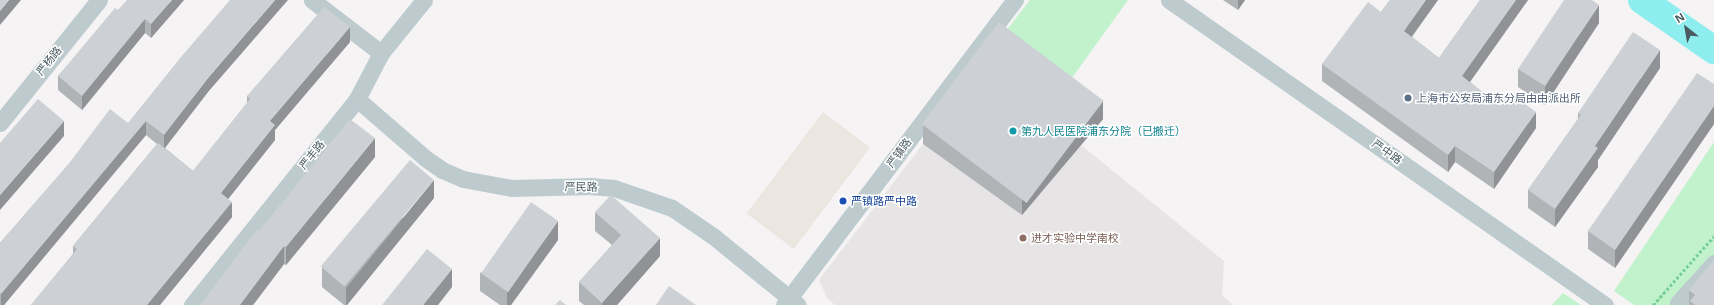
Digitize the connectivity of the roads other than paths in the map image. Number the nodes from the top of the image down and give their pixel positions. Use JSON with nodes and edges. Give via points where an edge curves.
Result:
{"nodes":[{"id":1,"x":98,"y":0,"type":"edge"},
{"id":2,"x":312,"y":0,"type":"edge"},
{"id":3,"x":424,"y":0,"type":"edge"},
{"id":4,"x":1014,"y":0,"type":"edge"},
{"id":5,"x":1169,"y":0,"type":"edge"},
{"id":6,"x":381,"y":53,"type":"junction"},
{"id":7,"x":357,"y":99,"type":"junction"},
{"id":8,"x":0,"y":123,"type":"edge"},
{"id":9,"x":1714,"y":263,"type":"edge"},
{"id":10,"x":790,"y":303,"type":"edge"},
{"id":11,"x":1678,"y":303,"type":"dead end"},
{"id":12,"x":192,"y":305,"type":"edge"},
{"id":13,"x":1605,"y":305,"type":"edge"}],
"edges":[{"from":1,"to":8,"type":"street","name":"严杨路"},
{"from":2,"to":6,"type":"street"},
{"from":3,"to":6,"type":"street","name":"严丰路"},
{"from":4,"to":10,"type":"street","name":"严镇路"},
{"from":5,"to":13,"type":"street","name":"严中路"},
{"from":6,"to":7,"type":"street","name":"严丰路"},
{"from":7,"to":10,"type":"street","name":"严民路","via":[[425,158],[463,180],[512,188],[614,188],[672,208],[713,236]]},
{"from":7,"to":12,"type":"street","name":"严丰路"},
{"from":9,"to":11,"type":"street"}]}
